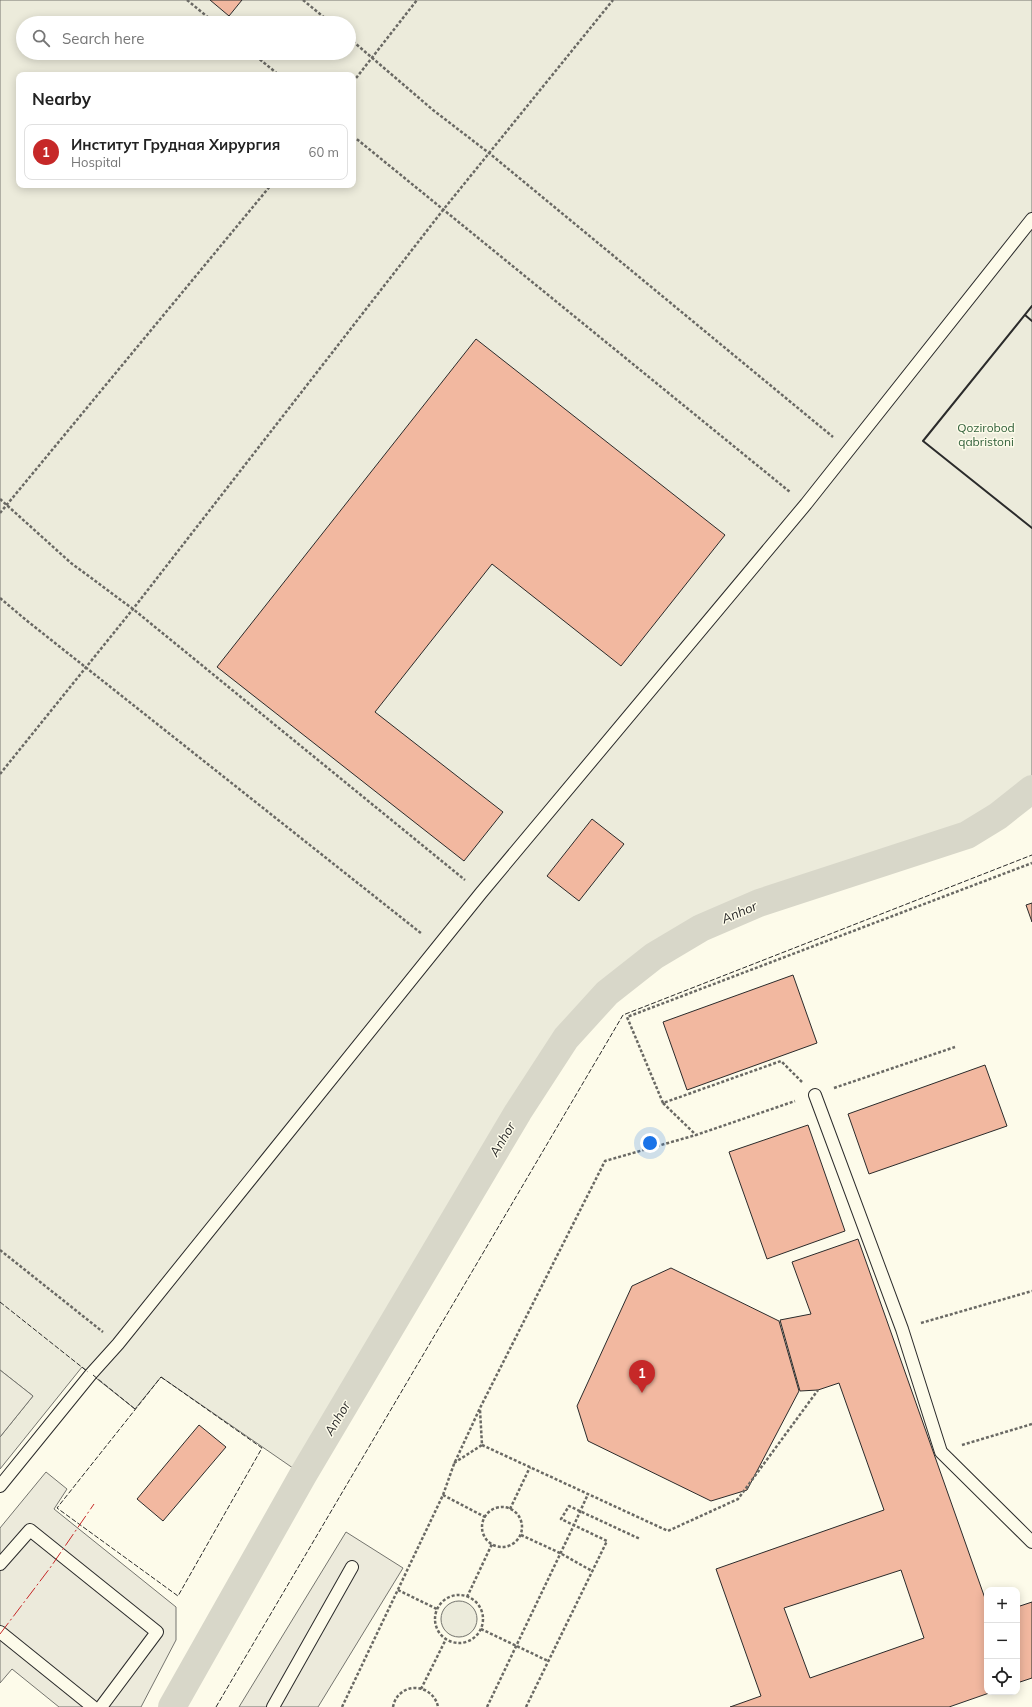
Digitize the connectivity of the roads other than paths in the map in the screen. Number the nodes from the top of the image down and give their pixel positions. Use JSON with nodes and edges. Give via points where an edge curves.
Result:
{"nodes":[{"id":1,"x":1032,"y":219,"type":"edge"},
{"id":2,"x":815,"y":1095,"type":"road end"},
{"id":3,"x":0,"y":1486,"type":"edge"},
{"id":4,"x":1032,"y":1542,"type":"edge"},
{"id":5,"x":0,"y":1564,"type":"edge"},
{"id":6,"x":352,"y":1567,"type":"dead end"},
{"id":7,"x":0,"y":1632,"type":"edge"},
{"id":8,"x":93,"y":1707,"type":"edge"},
{"id":9,"x":101,"y":1707,"type":"edge"},
{"id":10,"x":273,"y":1707,"type":"edge"}],
"edges":[{"from":1,"to":3,"type":"lane","via":[[850,450],[481,893],[118,1344]]},
{"from":2,"to":4,"type":"lane","via":[[902,1328],[941,1452]]},
{"from":5,"to":9,"type":"lane","via":[[30,1530],[156,1632]]},
{"from":6,"to":10,"type":"lane"},
{"from":7,"to":8,"type":"lane"}]}
